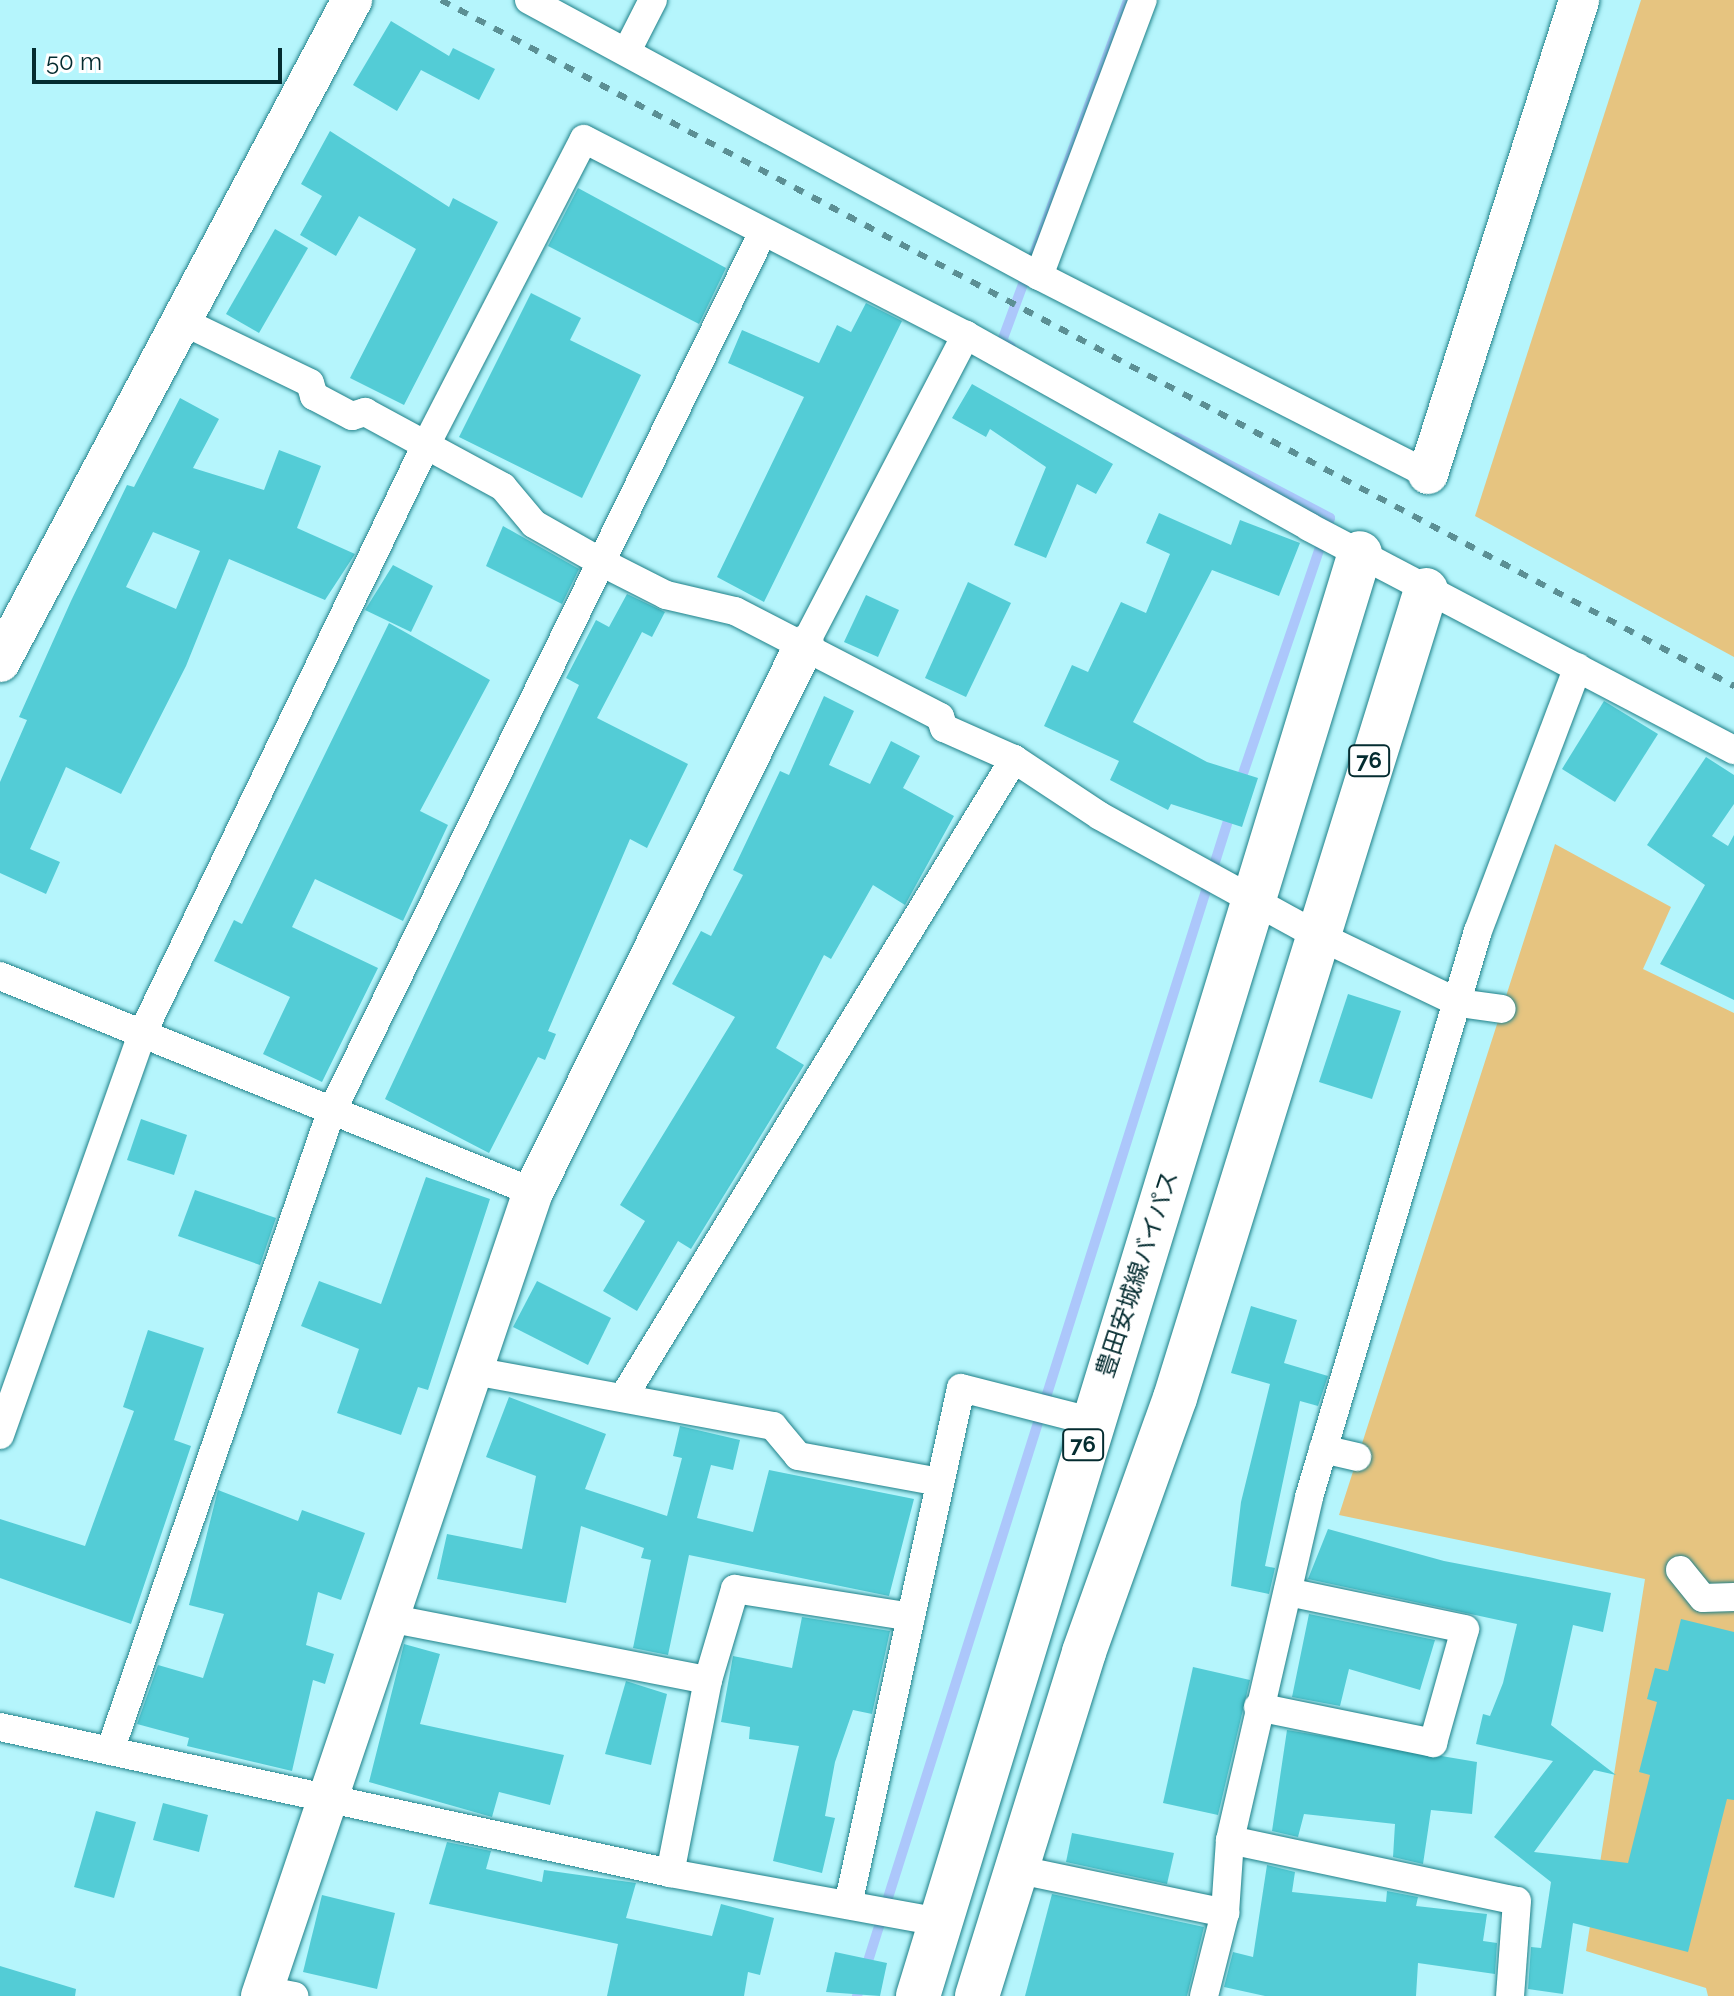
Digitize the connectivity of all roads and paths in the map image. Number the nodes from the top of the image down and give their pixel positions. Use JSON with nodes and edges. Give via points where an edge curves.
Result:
{"nodes":[{"id":1,"x":352,"y":0,"type":"edge"},
{"id":2,"x":529,"y":0,"type":"edge"},
{"id":3,"x":653,"y":0,"type":"edge"},
{"id":4,"x":1143,"y":0,"type":"edge"},
{"id":5,"x":1579,"y":0,"type":"edge"},
{"id":6,"x":627,"y":51,"type":"junction"},
{"id":7,"x":762,"y":234,"type":"junction"},
{"id":8,"x":1039,"y":276,"type":"junction"},
{"id":9,"x":182,"y":321,"type":"junction"},
{"id":10,"x":966,"y":335,"type":"junction"},
{"id":11,"x":426,"y":445,"type":"junction"},
{"id":12,"x":1428,"y":474,"type":"joint"},
{"id":13,"x":1360,"y":553,"type":"junction"},
{"id":14,"x":601,"y":562,"type":"junction"},
{"id":15,"x":1426,"y":590,"type":"junction"},
{"id":16,"x":804,"y":646,"type":"junction"},
{"id":17,"x":0,"y":662,"type":"edge"},
{"id":18,"x":1578,"y":667,"type":"junction"},
{"id":19,"x":1734,"y":750,"type":"edge"},
{"id":20,"x":1014,"y":759,"type":"junction"},
{"id":21,"x":1257,"y":896,"type":"junction"},
{"id":22,"x":1315,"y":934,"type":"junction"},
{"id":23,"x":0,"y":976,"type":"edge"},
{"id":24,"x":1459,"y":1003,"type":"junction"},
{"id":25,"x":1502,"y":1009,"type":"dead end"},
{"id":26,"x":141,"y":1036,"type":"junction"},
{"id":27,"x":330,"y":1115,"type":"junction"},
{"id":28,"x":533,"y":1192,"type":"junction"},
{"id":29,"x":474,"y":1371,"type":"junction"},
{"id":30,"x":624,"y":1396,"type":"junction"},
{"id":31,"x":1090,"y":1421,"type":"junction"},
{"id":32,"x":0,"y":1435,"type":"edge"},
{"id":33,"x":1323,"y":1449,"type":"junction"},
{"id":34,"x":1357,"y":1457,"type":"dead end"},
{"id":35,"x":940,"y":1482,"type":"junction"},
{"id":36,"x":1680,"y":1570,"type":"dead end"},
{"id":37,"x":1288,"y":1592,"type":"junction"},
{"id":38,"x":1734,"y":1597,"type":"edge"},
{"id":39,"x":911,"y":1617,"type":"junction"},
{"id":40,"x":388,"y":1618,"type":"junction"},
{"id":41,"x":708,"y":1680,"type":"junction"},
{"id":42,"x":1258,"y":1707,"type":"junction"},
{"id":43,"x":0,"y":1727,"type":"edge"},
{"id":44,"x":110,"y":1751,"type":"junction"},
{"id":45,"x":325,"y":1798,"type":"junction"},
{"id":46,"x":1230,"y":1840,"type":"junction"},
{"id":47,"x":1015,"y":1869,"type":"junction"},
{"id":48,"x":670,"y":1873,"type":"junction"},
{"id":49,"x":848,"y":1905,"type":"junction"},
{"id":50,"x":1225,"y":1913,"type":"junction"},
{"id":51,"x":944,"y":1923,"type":"junction"},
{"id":52,"x":272,"y":1994,"type":"edge"},
{"id":53,"x":918,"y":1996,"type":"edge"},
{"id":54,"x":977,"y":1996,"type":"edge"},
{"id":55,"x":1204,"y":1996,"type":"edge"},
{"id":56,"x":1510,"y":1996,"type":"edge"}],
"edges":[{"from":1,"to":9,"type":"street"},
{"from":2,"to":6,"type":"street"},
{"from":3,"to":6,"type":"street"},
{"from":4,"to":8,"type":"street"},
{"from":5,"to":12,"type":"street"},
{"from":6,"to":8,"type":"street"},
{"from":7,"to":10,"type":"street"},
{"from":7,"to":11,"type":"street","via":[[584,139]]},
{"from":7,"to":14,"type":"street"},
{"from":8,"to":12,"type":"street"},
{"from":9,"to":11,"type":"street","via":[[310,383],[314,396],[352,416],[365,412]]},
{"from":9,"to":17,"type":"street"},
{"from":10,"to":13,"type":"street"},
{"from":10,"to":16,"type":"street"},
{"from":11,"to":14,"type":"street","via":[[503,487],[534,524]]},
{"from":11,"to":26,"type":"street"},
{"from":13,"to":15,"type":"street"},
{"from":13,"to":21,"type":"main road","name":"豊田安城線バイパス","number":"76"},
{"from":14,"to":16,"type":"street","via":[[666,595],[735,611]]},
{"from":14,"to":27,"type":"street"},
{"from":15,"to":18,"type":"street"},
{"from":15,"to":22,"type":"main road","number":"76"},
{"from":16,"to":20,"type":"street","via":[[940,717],[944,728]]},
{"from":16,"to":28,"type":"street"},
{"from":18,"to":19,"type":"street"},
{"from":18,"to":24,"type":"street","via":[[1478,931]]},
{"from":20,"to":21,"type":"street","via":[[1100,816]]},
{"from":20,"to":30,"type":"street"},
{"from":21,"to":22,"type":"street"},
{"from":21,"to":31,"type":"main road","name":"豊田安城線バイパス","number":"76"},
{"from":22,"to":24,"type":"street"},
{"from":22,"to":47,"type":"main road","number":"76","via":[[1175,1398]]},
{"from":23,"to":26,"type":"street"},
{"from":24,"to":25,"type":"street"},
{"from":24,"to":33,"type":"street"},
{"from":26,"to":27,"type":"street"},
{"from":26,"to":32,"type":"street"},
{"from":27,"to":28,"type":"street"},
{"from":27,"to":44,"type":"street"},
{"from":28,"to":29,"type":"street"},
{"from":29,"to":30,"type":"street"},
{"from":29,"to":40,"type":"street"},
{"from":30,"to":35,"type":"street","via":[[773,1426],[798,1456]]},
{"from":31,"to":35,"type":"street","via":[[961,1388]]},
{"from":31,"to":51,"type":"main road","name":"豊田安城線バイパス","number":"76"},
{"from":33,"to":34,"type":"street"},
{"from":33,"to":37,"type":"street"},
{"from":35,"to":39,"type":"street"},
{"from":36,"to":38,"type":"street","via":[[1703,1598]]},
{"from":37,"to":42,"type":"street"},
{"from":37,"to":42,"type":"street","via":[[1465,1629],[1433,1743]]},
{"from":39,"to":41,"type":"street","via":[[735,1589]]},
{"from":39,"to":49,"type":"street"},
{"from":40,"to":41,"type":"street"},
{"from":40,"to":45,"type":"street"},
{"from":41,"to":48,"type":"street"},
{"from":42,"to":46,"type":"street"},
{"from":43,"to":44,"type":"street"},
{"from":44,"to":45,"type":"street"},
{"from":45,"to":48,"type":"street","via":[[445,1818]]},
{"from":45,"to":52,"type":"street"},
{"from":46,"to":50,"type":"street"},
{"from":46,"to":56,"type":"street","via":[[1517,1901]]},
{"from":47,"to":50,"type":"street"},
{"from":47,"to":54,"type":"main road","number":"76"},
{"from":48,"to":49,"type":"street"},
{"from":49,"to":51,"type":"street"},
{"from":50,"to":55,"type":"street"},
{"from":51,"to":53,"type":"main road","name":"豊田安城線バイパス","number":"76"}]}
